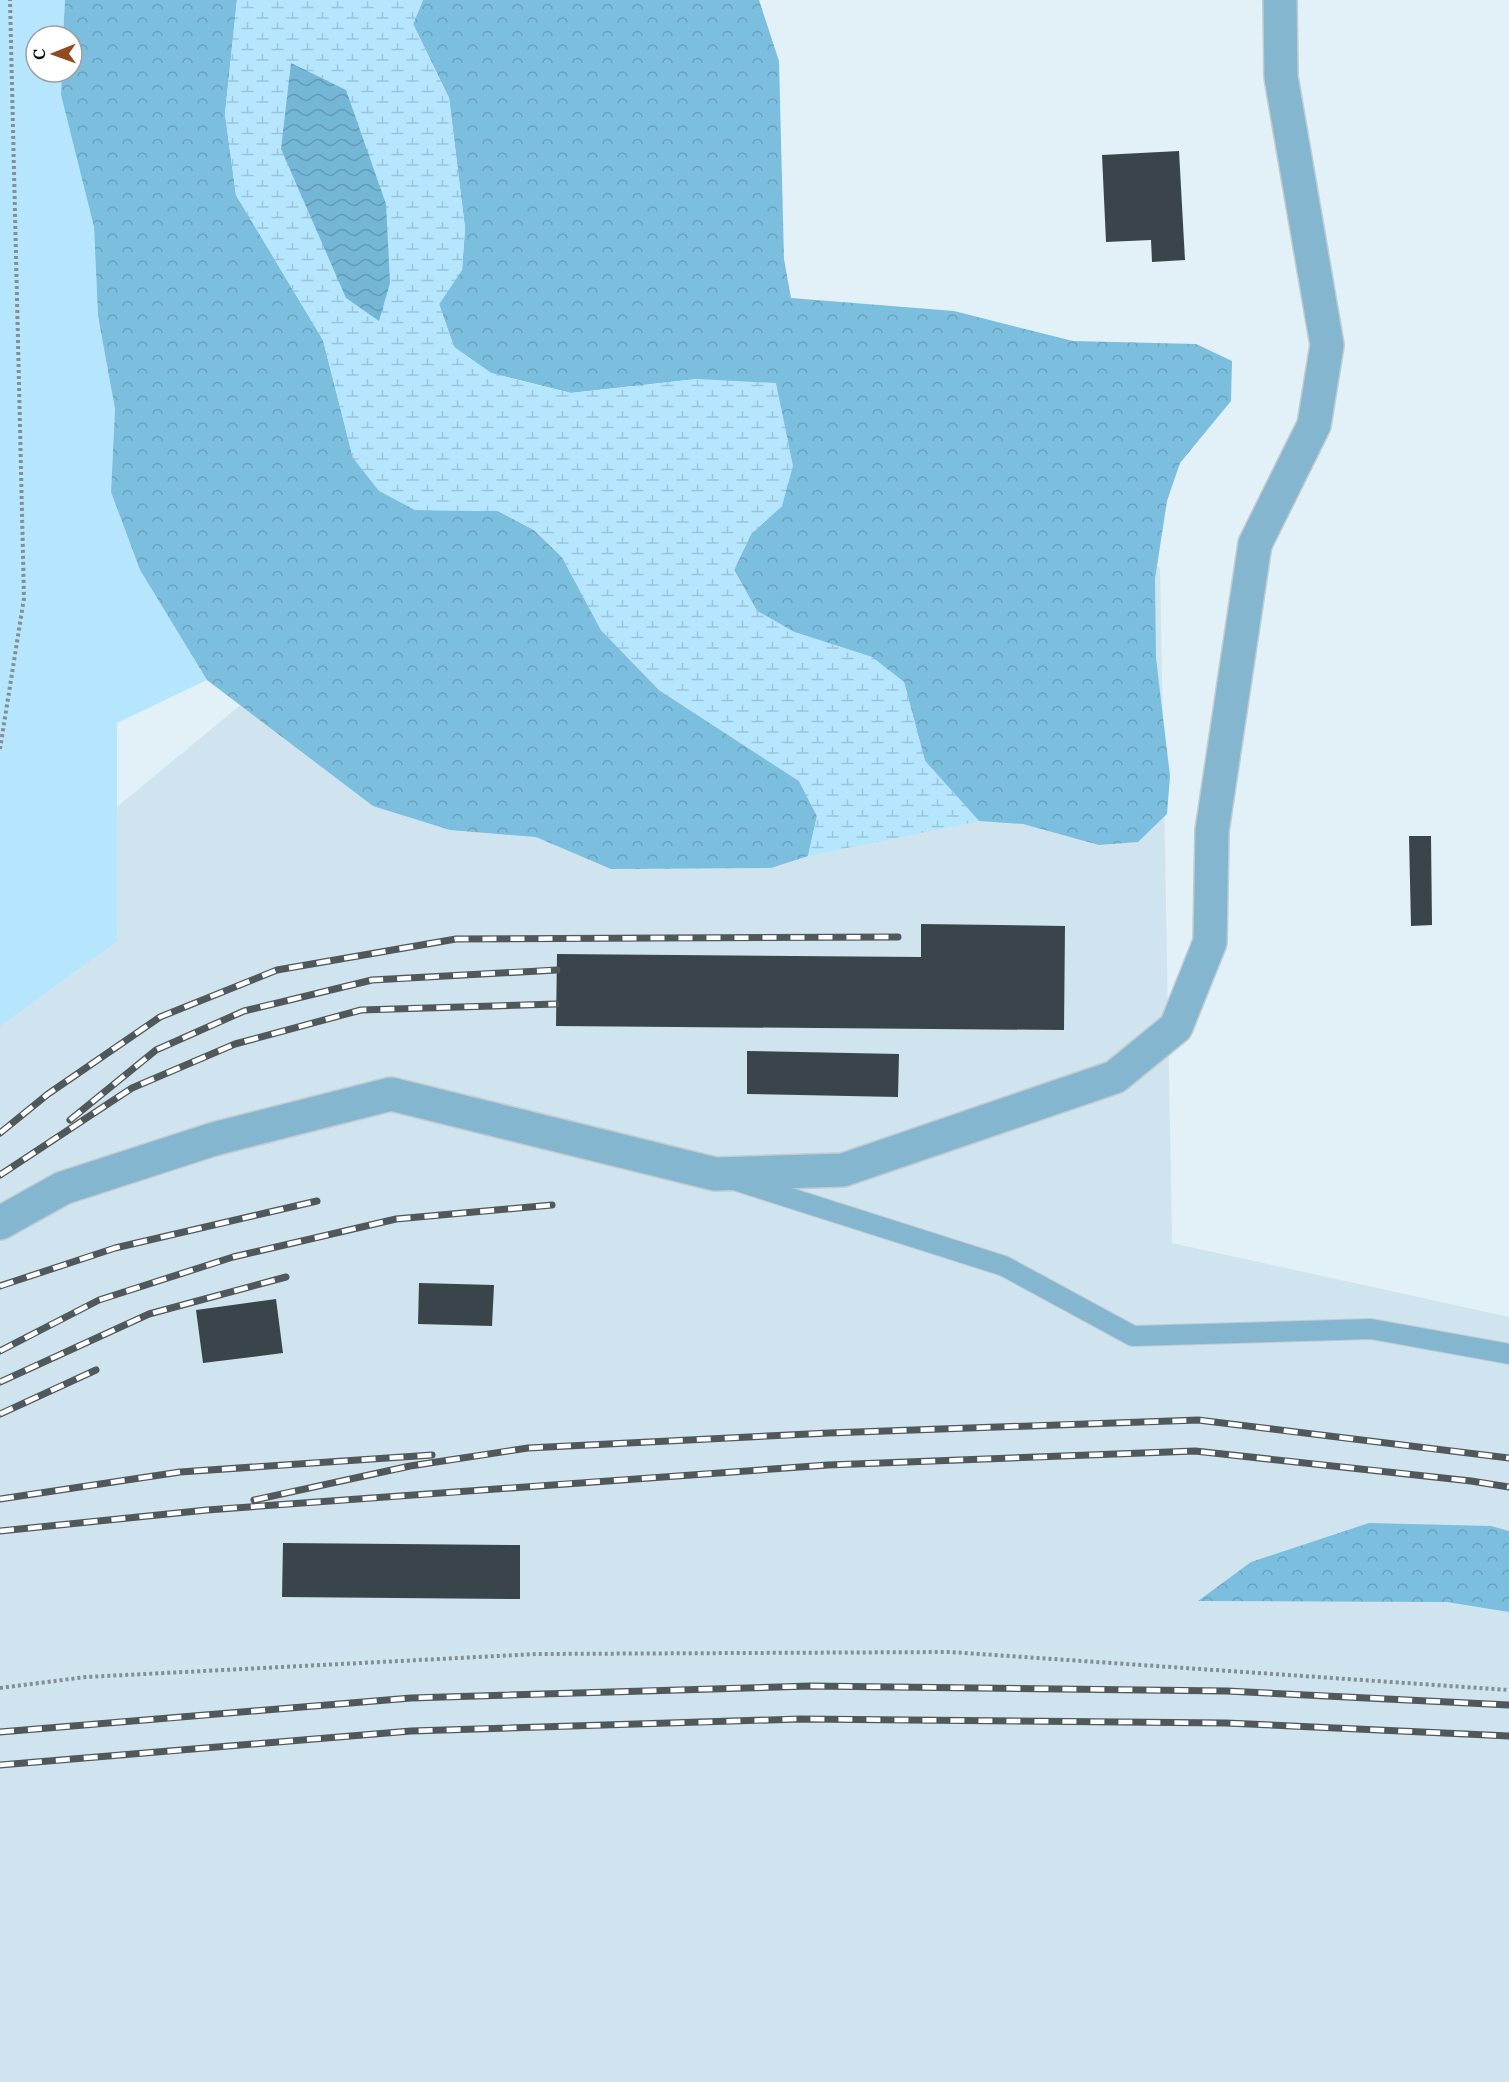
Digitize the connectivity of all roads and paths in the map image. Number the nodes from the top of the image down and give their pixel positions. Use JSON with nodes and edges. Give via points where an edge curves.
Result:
{"nodes":[{"id":1,"x":10,"y":0,"type":"edge"},
{"id":2,"x":1280,"y":0,"type":"edge"},
{"id":3,"x":0,"y":749,"type":"edge"},
{"id":4,"x":715,"y":1174,"type":"junction"},
{"id":5,"x":0,"y":1223,"type":"edge"},
{"id":6,"x":1509,"y":1354,"type":"edge"},
{"id":7,"x":0,"y":1688,"type":"edge"},
{"id":8,"x":1509,"y":1690,"type":"edge"}],
"edges":[{"from":1,"to":3,"type":"path","via":[[24,598]]},
{"from":2,"to":4,"type":"street","via":[[1281,77],[1327,345],[1314,425],[1255,544],[1212,831],[1210,942],[1176,1028],[1115,1077],[843,1170]]},
{"from":4,"to":5,"type":"street","via":[[391,1094],[214,1139],[63,1188]]},
{"from":4,"to":6,"type":"lane","via":[[1004,1266],[1133,1336],[1371,1329]]},
{"from":7,"to":8,"type":"path","via":[[86,1677],[537,1654],[950,1652]]}]}
